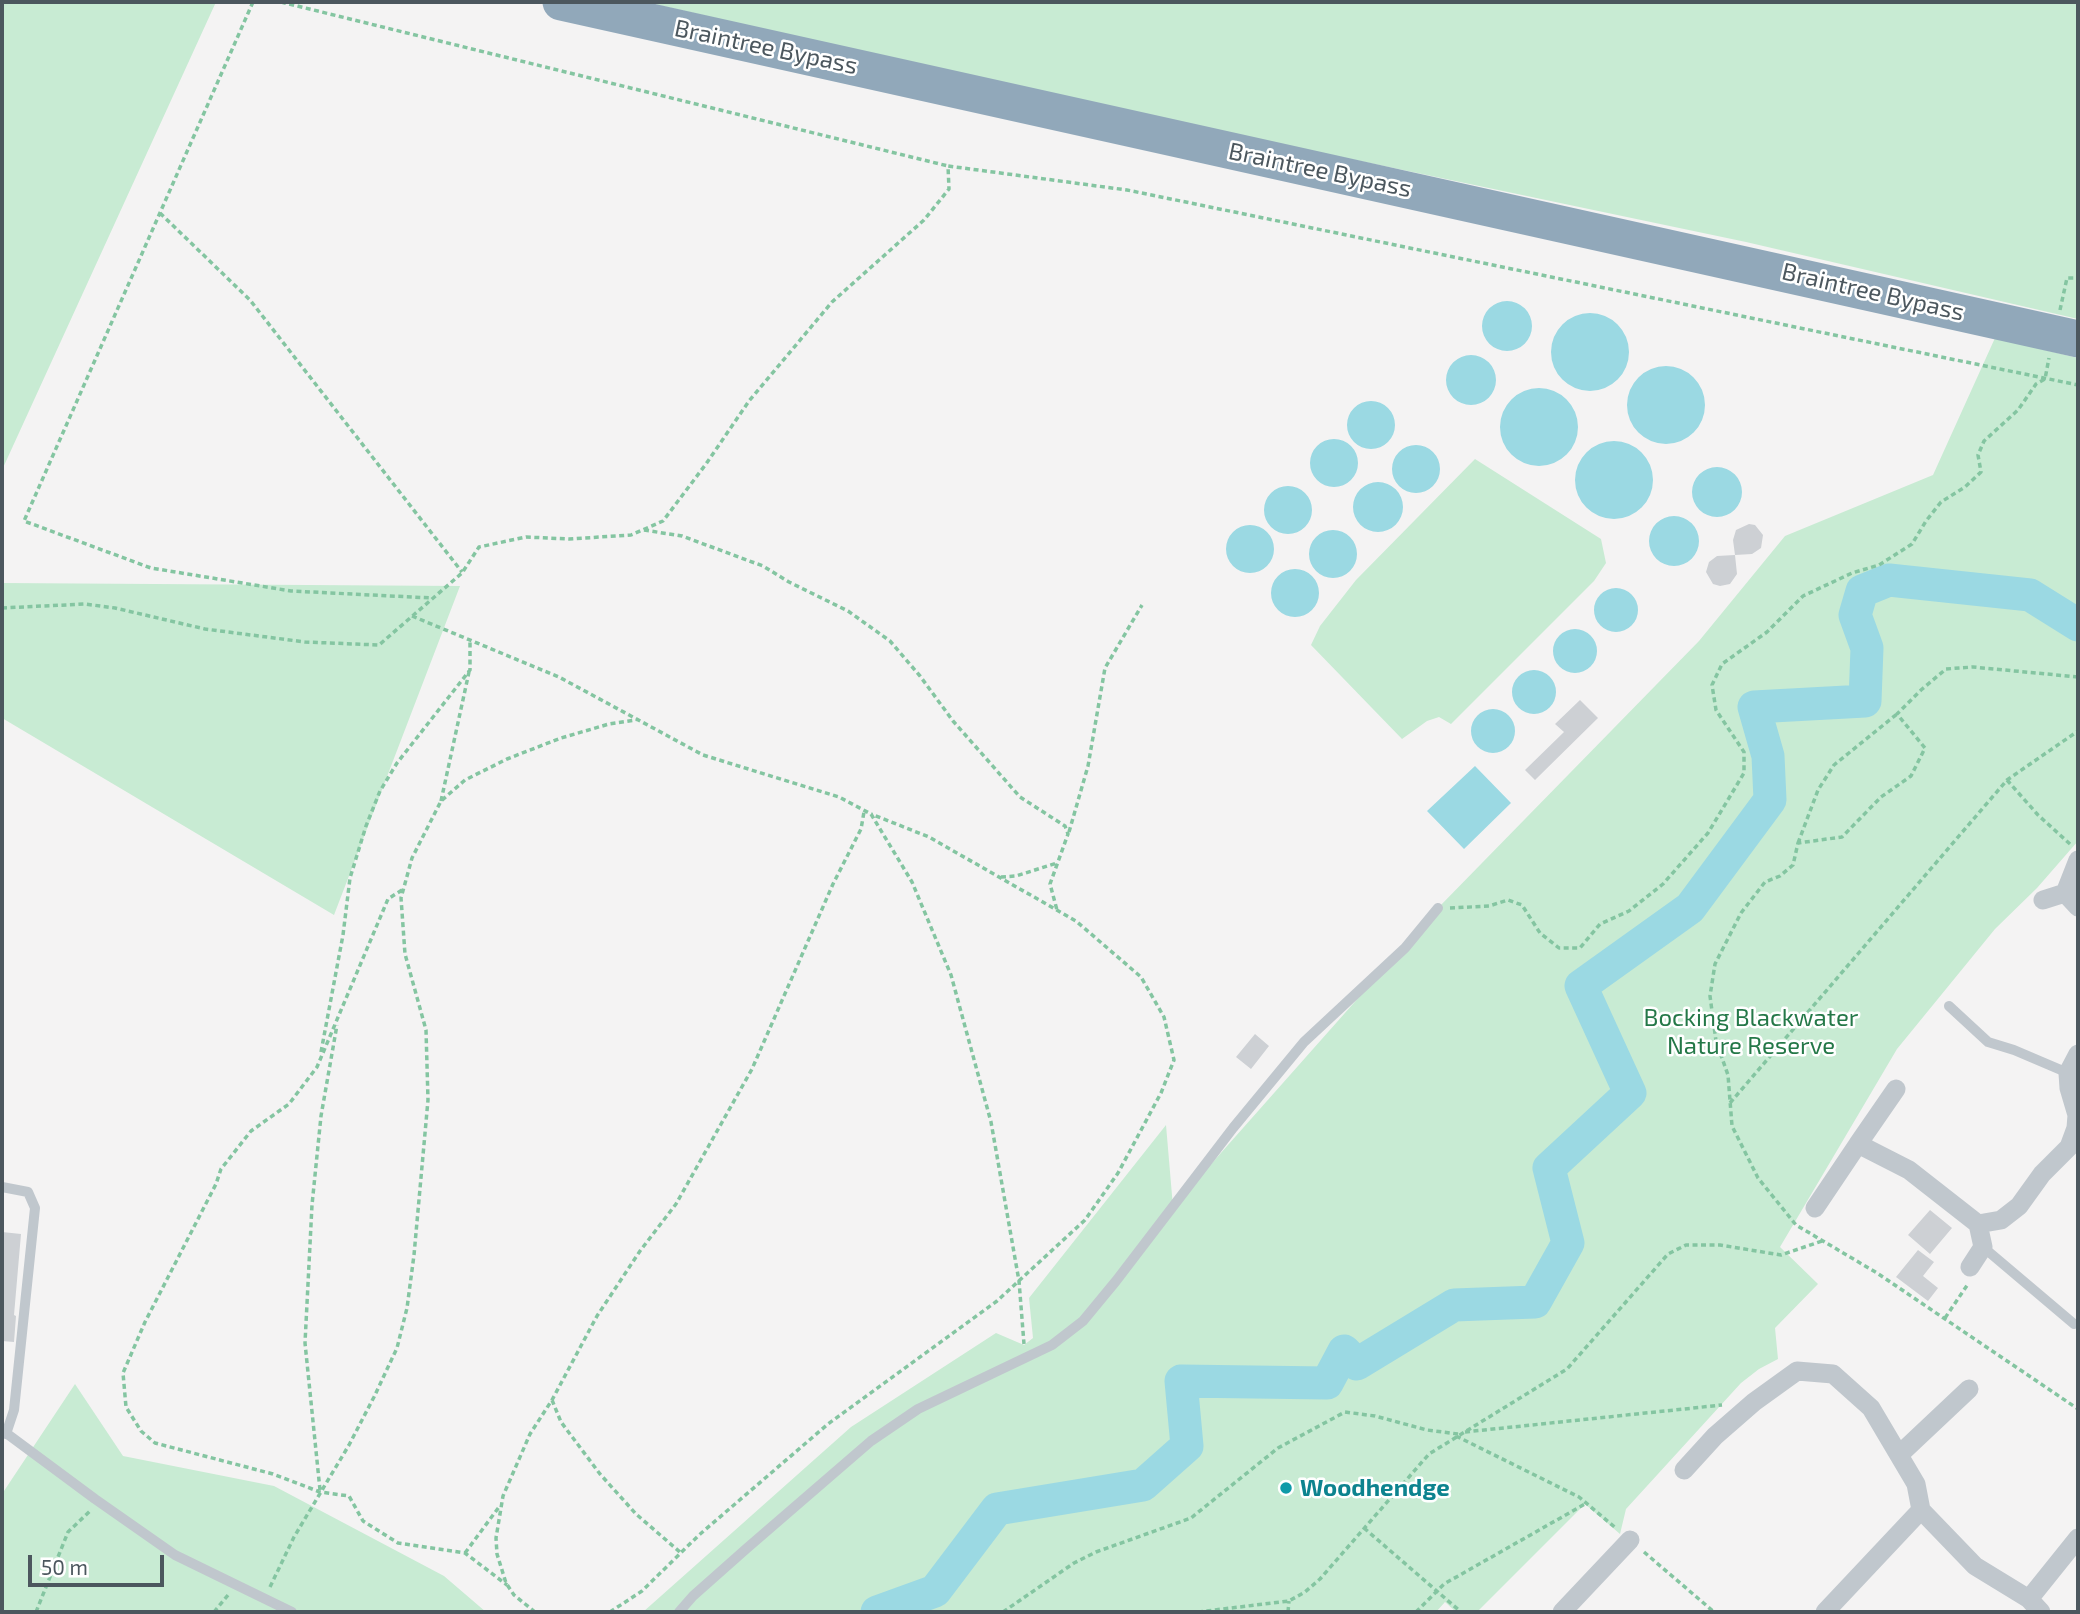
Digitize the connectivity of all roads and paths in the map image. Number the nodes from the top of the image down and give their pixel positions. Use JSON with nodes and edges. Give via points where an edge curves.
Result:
{"nodes":[{"id":1,"x":253,"y":2,"type":"edge"},
{"id":2,"x":281,"y":2,"type":"edge"},
{"id":3,"x":561,"y":2,"type":"edge"},
{"id":4,"x":948,"y":166,"type":"junction"},
{"id":5,"x":160,"y":213,"type":"junction"},
{"id":6,"x":2078,"y":339,"type":"edge"},
{"id":7,"x":2045,"y":379,"type":"junction"},
{"id":8,"x":2078,"y":385,"type":"edge"},
{"id":9,"x":642,"y":530,"type":"junction"},
{"id":10,"x":462,"y":573,"type":"junction"},
{"id":11,"x":433,"y":598,"type":"junction"},
{"id":12,"x":1142,"y":605,"type":"dead end"},
{"id":13,"x":2,"y":608,"type":"edge"},
{"id":14,"x":412,"y":616,"type":"junction"},
{"id":15,"x":470,"y":640,"type":"junction"},
{"id":16,"x":470,"y":670,"type":"junction"},
{"id":17,"x":2078,"y":677,"type":"edge"},
{"id":18,"x":1897,"y":714,"type":"junction"},
{"id":19,"x":638,"y":720,"type":"junction"},
{"id":20,"x":2078,"y":732,"type":"edge"},
{"id":21,"x":2007,"y":780,"type":"junction"},
{"id":22,"x":441,"y":801,"type":"junction"},
{"id":23,"x":864,"y":812,"type":"junction"},
{"id":24,"x":871,"y":814,"type":"junction"},
{"id":25,"x":1068,"y":834,"type":"junction"},
{"id":26,"x":1798,"y":843,"type":"junction"},
{"id":27,"x":2075,"y":853,"type":"edge"},
{"id":28,"x":1058,"y":863,"type":"junction"},
{"id":29,"x":999,"y":877,"type":"junction"},
{"id":30,"x":404,"y":889,"type":"junction"},
{"id":31,"x":2043,"y":900,"type":"dead end"},
{"id":32,"x":2072,"y":900,"type":"edge"},
{"id":33,"x":1438,"y":908,"type":"joint"},
{"id":34,"x":1058,"y":911,"type":"junction"},
{"id":35,"x":1949,"y":1006,"type":"dead end"},
{"id":36,"x":338,"y":1019,"type":"junction"},
{"id":37,"x":2078,"y":1055,"type":"edge"},
{"id":38,"x":320,"y":1060,"type":"junction"},
{"id":39,"x":2068,"y":1073,"type":"junction"},
{"id":40,"x":1896,"y":1089,"type":"dead end"},
{"id":41,"x":1730,"y":1103,"type":"junction"},
{"id":42,"x":2078,"y":1115,"type":"edge"},
{"id":43,"x":1858,"y":1144,"type":"junction"},
{"id":44,"x":2,"y":1187,"type":"edge"},
{"id":45,"x":1815,"y":1208,"type":"dead end"},
{"id":46,"x":1978,"y":1224,"type":"junction"},
{"id":47,"x":1822,"y":1241,"type":"junction"},
{"id":48,"x":1983,"y":1247,"type":"junction"},
{"id":49,"x":1970,"y":1267,"type":"dead end"},
{"id":50,"x":1019,"y":1281,"type":"junction"},
{"id":51,"x":2074,"y":1324,"type":"dead end"},
{"id":52,"x":1024,"y":1356,"type":"junction"},
{"id":53,"x":1969,"y":1389,"type":"dead end"},
{"id":54,"x":552,"y":1400,"type":"junction"},
{"id":55,"x":1754,"y":1402,"type":"junction"},
{"id":56,"x":2078,"y":1409,"type":"edge"},
{"id":57,"x":4,"y":1432,"type":"edge"},
{"id":58,"x":1459,"y":1434,"type":"junction"},
{"id":59,"x":1900,"y":1454,"type":"junction"},
{"id":60,"x":1684,"y":1470,"type":"dead end"},
{"id":61,"x":320,"y":1492,"type":"junction"},
{"id":62,"x":99,"y":1503,"type":"junction"},
{"id":63,"x":502,"y":1504,"type":"junction"},
{"id":64,"x":1585,"y":1504,"type":"dead end"},
{"id":65,"x":1921,"y":1510,"type":"junction"},
{"id":66,"x":1364,"y":1528,"type":"junction"},
{"id":67,"x":2078,"y":1538,"type":"edge"},
{"id":68,"x":1630,"y":1540,"type":"junction"},
{"id":69,"x":465,"y":1553,"type":"junction"},
{"id":70,"x":681,"y":1553,"type":"junction"},
{"id":71,"x":236,"y":1584,"type":"junction"},
{"id":72,"x":508,"y":1585,"type":"junction"},
{"id":73,"x":1438,"y":1591,"type":"junction"},
{"id":74,"x":264,"y":1598,"type":"junction"},
{"id":75,"x":1289,"y":1601,"type":"junction"},
{"id":76,"x":2035,"y":1606,"type":"edge"},
{"id":77,"x":36,"y":1612,"type":"edge"},
{"id":78,"x":214,"y":1612,"type":"edge"},
{"id":79,"x":292,"y":1612,"type":"edge"},
{"id":80,"x":535,"y":1612,"type":"edge"},
{"id":81,"x":610,"y":1612,"type":"edge"},
{"id":82,"x":679,"y":1612,"type":"edge"},
{"id":83,"x":1003,"y":1612,"type":"edge"},
{"id":84,"x":1198,"y":1612,"type":"edge"},
{"id":85,"x":1288,"y":1612,"type":"edge"},
{"id":86,"x":1416,"y":1612,"type":"edge"},
{"id":87,"x":1461,"y":1612,"type":"edge"},
{"id":88,"x":1562,"y":1612,"type":"edge"},
{"id":89,"x":1714,"y":1612,"type":"edge"},
{"id":90,"x":1825,"y":1612,"type":"edge"}],
"edges":[{"from":1,"to":5,"type":"path"},
{"from":2,"to":4,"type":"path"},
{"from":3,"to":6,"type":"highway","name":"Braintree Bypass"},
{"from":4,"to":7,"type":"path","via":[[1127,190]]},
{"from":4,"to":9,"type":"path","via":[[949,189],[924,220],[832,302],[749,401],[663,521]]},
{"from":5,"to":10,"type":"path","via":[[250,300]]},
{"from":5,"to":11,"type":"path","via":[[24,521],[151,568],[291,591]]},
{"from":7,"to":8,"type":"path"},
{"from":7,"to":33,"type":"path","via":[[1984,441],[1979,455],[1981,472],[1941,502],[1912,544],[1878,565],[1804,596],[1767,632],[1723,664],[1712,685],[1716,710],[1744,752],[1744,773],[1708,833],[1663,884],[1629,911],[1600,924],[1580,948],[1559,948],[1541,933],[1522,905],[1508,900],[1489,906]]},
{"from":9,"to":10,"type":"path","via":[[631,535],[569,539],[526,537],[479,547]]},
{"from":9,"to":25,"type":"path","via":[[682,536],[763,566],[848,611],[890,641],[1020,797],[1053,816]]},
{"from":10,"to":11,"type":"path"},
{"from":11,"to":14,"type":"path"},
{"from":12,"to":25,"type":"path","via":[[1105,668],[1088,766]]},
{"from":13,"to":14,"type":"path","via":[[85,604],[205,629],[344,645],[379,645]]},
{"from":14,"to":15,"type":"path"},
{"from":15,"to":16,"type":"path"},
{"from":15,"to":19,"type":"path","via":[[559,677]]},
{"from":16,"to":22,"type":"path"},
{"from":16,"to":38,"type":"path","via":[[397,763],[366,826],[351,878]]},
{"from":17,"to":18,"type":"path","via":[[1973,667],[1945,669]]},
{"from":18,"to":26,"type":"path","via":[[1834,765],[1818,790]]},
{"from":18,"to":26,"type":"path","via":[[1925,748],[1910,776],[1842,836]]},
{"from":19,"to":22,"type":"path","via":[[609,724],[518,755],[465,780]]},
{"from":19,"to":23,"type":"path","via":[[703,755],[839,796]]},
{"from":20,"to":21,"type":"path"},
{"from":21,"to":27,"type":"path"},
{"from":21,"to":41,"type":"path"},
{"from":22,"to":30,"type":"path","via":[[412,858]]},
{"from":23,"to":24,"type":"path"},
{"from":23,"to":54,"type":"path","via":[[861,829],[752,1069],[676,1204],[597,1315]]},
{"from":24,"to":29,"type":"path","via":[[929,837]]},
{"from":24,"to":50,"type":"path","via":[[912,882],[951,975],[991,1122]]},
{"from":25,"to":28,"type":"path"},
{"from":26,"to":41,"type":"path","via":[[1793,865],[1765,882],[1741,913],[1715,964],[1710,996]]},
{"from":27,"to":32,"type":"street"},
{"from":28,"to":29,"type":"path"},
{"from":28,"to":34,"type":"path","via":[[1050,884]]},
{"from":29,"to":34,"type":"path"},
{"from":30,"to":36,"type":"path","via":[[388,899]]},
{"from":30,"to":61,"type":"path","via":[[405,954],[426,1030],[428,1100],[407,1307],[397,1348]]},
{"from":31,"to":32,"type":"street"},
{"from":33,"to":52,"type":"lane","via":[[1405,948],[1304,1042],[1083,1321],[1052,1345]]},
{"from":34,"to":50,"type":"path","via":[[1141,977],[1164,1017],[1174,1060],[1118,1173],[1085,1220]]},
{"from":35,"to":39,"type":"lane","via":[[1989,1042]]},
{"from":36,"to":38,"type":"path"},
{"from":36,"to":61,"type":"path","via":[[318,1142],[305,1343]]},
{"from":37,"to":39,"type":"street"},
{"from":38,"to":61,"type":"path","via":[[289,1104],[251,1131],[221,1169],[123,1373],[126,1407],[155,1443],[273,1474]]},
{"from":39,"to":42,"type":"street"},
{"from":40,"to":43,"type":"street"},
{"from":41,"to":47,"type":"path","via":[[1732,1126],[1758,1178],[1796,1225]]},
{"from":42,"to":46,"type":"street","via":[[2069,1147],[2019,1206],[2001,1220]]},
{"from":43,"to":45,"type":"street"},
{"from":43,"to":46,"type":"street","via":[[1909,1170]]},
{"from":44,"to":57,"type":"lane","via":[[27,1192],[35,1208],[14,1410]]},
{"from":46,"to":48,"type":"street"},
{"from":47,"to":56,"type":"path"},
{"from":47,"to":58,"type":"path","via":[[1781,1255],[1720,1245],[1686,1245],[1668,1254],[1567,1369]]},
{"from":48,"to":49,"type":"street"},
{"from":48,"to":51,"type":"lane"},
{"from":50,"to":52,"type":"path"},
{"from":50,"to":70,"type":"path","via":[[828,1423]]},
{"from":52,"to":82,"type":"lane","via":[[918,1409],[871,1441]]},
{"from":53,"to":59,"type":"street"},
{"from":54,"to":63,"type":"path","via":[[530,1434]]},
{"from":54,"to":70,"type":"path","via":[[561,1422],[600,1474]]},
{"from":55,"to":58,"type":"path"},
{"from":55,"to":59,"type":"street","via":[[1797,1371],[1833,1374],[1871,1408]]},
{"from":55,"to":60,"type":"street"},
{"from":57,"to":62,"type":"lane"},
{"from":58,"to":66,"type":"path","via":[[1429,1454]]},
{"from":58,"to":68,"type":"path","via":[[1579,1497]]},
{"from":58,"to":83,"type":"path","via":[[1345,1412],[1278,1448],[1192,1518],[1096,1552]]},
{"from":59,"to":65,"type":"street","via":[[1916,1485]]},
{"from":61,"to":69,"type":"path","via":[[349,1496],[363,1521],[398,1543]]},
{"from":61,"to":74,"type":"path"},
{"from":62,"to":71,"type":"lane","via":[[175,1555]]},
{"from":62,"to":77,"type":"path","via":[[68,1532]]},
{"from":63,"to":69,"type":"path"},
{"from":63,"to":72,"type":"path","via":[[497,1554]]},
{"from":64,"to":73,"type":"path"},
{"from":65,"to":76,"type":"street","via":[[1975,1566]]},
{"from":65,"to":90,"type":"street"},
{"from":66,"to":73,"type":"path"},
{"from":66,"to":75,"type":"path","via":[[1320,1579]]},
{"from":67,"to":76,"type":"street"},
{"from":68,"to":88,"type":"street"},
{"from":68,"to":89,"type":"path"},
{"from":69,"to":72,"type":"path"},
{"from":70,"to":81,"type":"path","via":[[642,1591]]},
{"from":71,"to":74,"type":"lane"},
{"from":71,"to":78,"type":"path"},
{"from":72,"to":80,"type":"path"},
{"from":73,"to":86,"type":"path"},
{"from":73,"to":87,"type":"path"},
{"from":74,"to":79,"type":"lane"},
{"from":75,"to":84,"type":"path"},
{"from":75,"to":85,"type":"path"}]}
